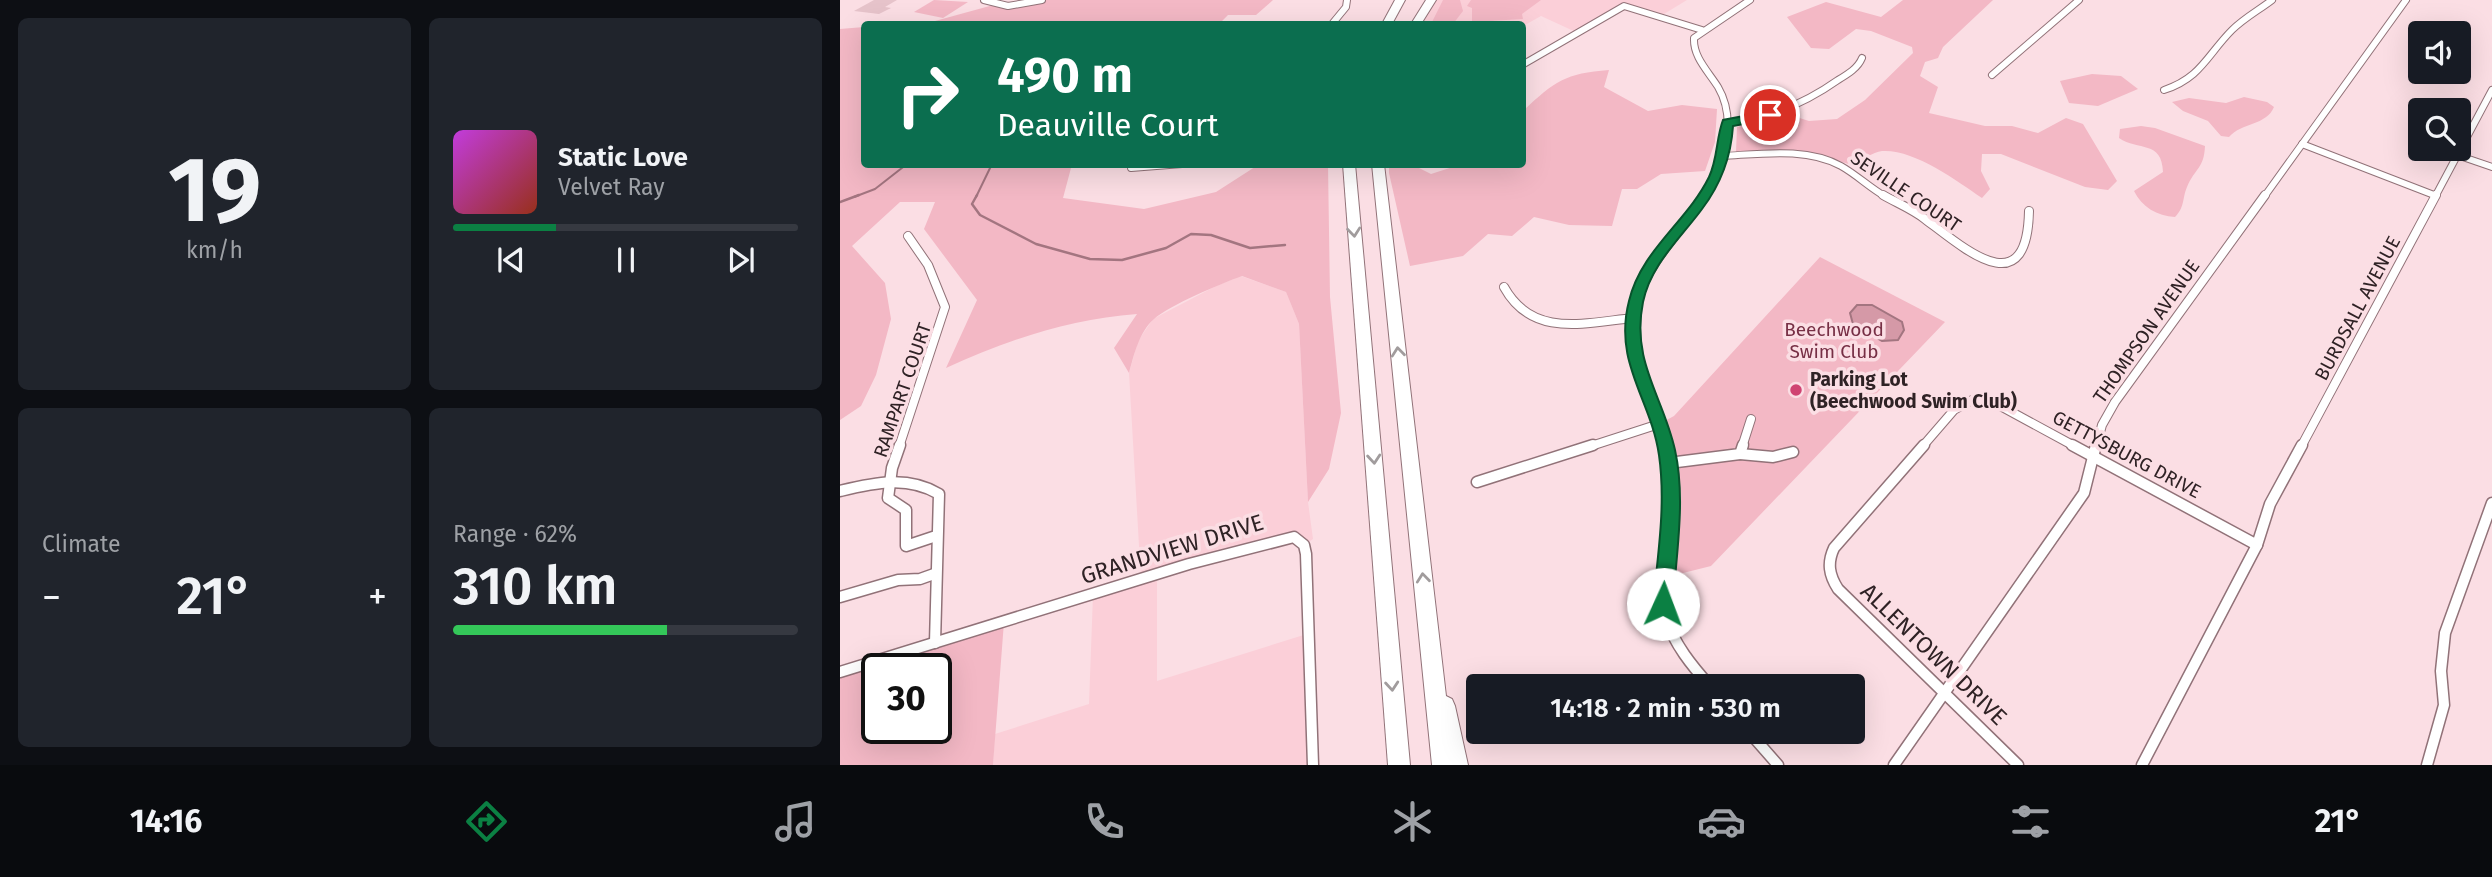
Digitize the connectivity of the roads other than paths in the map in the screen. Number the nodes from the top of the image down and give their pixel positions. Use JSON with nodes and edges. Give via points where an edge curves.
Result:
{"nodes":[{"id":1,"x":984,"y":0,"type":"edge"},
{"id":2,"x":1042,"y":0,"type":"edge"},
{"id":3,"x":1347,"y":0,"type":"edge"},
{"id":4,"x":1397,"y":0,"type":"edge"},
{"id":5,"x":1419,"y":0,"type":"edge"},
{"id":6,"x":1431,"y":0,"type":"edge"},
{"id":7,"x":1750,"y":0,"type":"edge"},
{"id":8,"x":2079,"y":0,"type":"edge"},
{"id":9,"x":2272,"y":0,"type":"edge"},
{"id":10,"x":2406,"y":0,"type":"edge"},
{"id":11,"x":1334,"y":21,"type":"edge"},
{"id":12,"x":1389,"y":21,"type":"edge"},
{"id":13,"x":1409,"y":21,"type":"edge"},
{"id":14,"x":1418,"y":21,"type":"edge"},
{"id":15,"x":1702,"y":30,"type":"junction"},
{"id":16,"x":1863,"y":58,"type":"dead end"},
{"id":17,"x":1526,"y":63,"type":"edge"},
{"id":18,"x":1992,"y":75,"type":"dead end"},
{"id":19,"x":2164,"y":90,"type":"dead end"},
{"id":20,"x":2492,"y":90,"type":"edge"},
{"id":21,"x":1727,"y":123,"type":"junction"},
{"id":22,"x":2471,"y":129,"type":"edge"},
{"id":23,"x":2302,"y":144,"type":"junction"},
{"id":24,"x":1723,"y":156,"type":"junction"},
{"id":25,"x":2471,"y":160,"type":"edge"},
{"id":26,"x":2454,"y":161,"type":"edge"},
{"id":27,"x":2492,"y":167,"type":"edge"},
{"id":28,"x":1349,"y":168,"type":"edge"},
{"id":29,"x":1378,"y":168,"type":"edge"},
{"id":30,"x":2434,"y":195,"type":"junction"},
{"id":31,"x":2029,"y":211,"type":"dead end"},
{"id":32,"x":908,"y":236,"type":"dead end"},
{"id":33,"x":1504,"y":287,"type":"dead end"},
{"id":34,"x":1633,"y":318,"type":"junction"},
{"id":35,"x":1751,"y":419,"type":"dead end"},
{"id":36,"x":1659,"y":424,"type":"junction"},
{"id":37,"x":1793,"y":452,"type":"dead end"},
{"id":38,"x":1740,"y":454,"type":"junction"},
{"id":39,"x":2096,"y":458,"type":"junction"},
{"id":40,"x":1669,"y":463,"type":"junction"},
{"id":41,"x":889,"y":480,"type":"junction"},
{"id":42,"x":1476,"y":482,"type":"dead end"},
{"id":43,"x":840,"y":491,"type":"edge"},
{"id":44,"x":2492,"y":503,"type":"edge"},
{"id":45,"x":936,"y":536,"type":"junction"},
{"id":46,"x":2257,"y":545,"type":"junction"},
{"id":47,"x":1828,"y":568,"type":"joint"},
{"id":48,"x":934,"y":574,"type":"junction"},
{"id":49,"x":840,"y":597,"type":"edge"},
{"id":50,"x":934,"y":643,"type":"junction"},
{"id":51,"x":1430,"y":646,"type":"junction"},
{"id":52,"x":840,"y":672,"type":"edge"},
{"id":53,"x":1700,"y":674,"type":"edge"},
{"id":54,"x":1944,"y":693,"type":"junction"},
{"id":55,"x":1760,"y":744,"type":"edge"},
{"id":56,"x":1313,"y":765,"type":"edge"},
{"id":57,"x":1399,"y":765,"type":"edge"},
{"id":58,"x":1443,"y":765,"type":"edge"},
{"id":59,"x":1457,"y":765,"type":"edge"},
{"id":60,"x":1778,"y":765,"type":"edge"},
{"id":61,"x":1894,"y":765,"type":"edge"},
{"id":62,"x":2018,"y":765,"type":"edge"},
{"id":63,"x":2142,"y":765,"type":"edge"},
{"id":64,"x":2427,"y":765,"type":"edge"}],
"edges":[{"from":1,"to":2,"type":"street","via":[[1009,6]]},
{"from":3,"to":11,"type":"street"},
{"from":4,"to":12,"type":"highway"},
{"from":5,"to":13,"type":"highway"},
{"from":6,"to":14,"type":"highway"},
{"from":7,"to":15,"type":"street"},
{"from":8,"to":18,"type":"street"},
{"from":9,"to":19,"type":"street","via":[[2235,27],[2197,75]]},
{"from":10,"to":23,"type":"street","name":"THOMPSON AVENUE"},
{"from":15,"to":17,"type":"street","via":[[1625,6]]},
{"from":15,"to":21,"type":"street","via":[[1693,44],[1721,93]]},
{"from":16,"to":21,"type":"street","via":[[1812,99],[1751,121]]},
{"from":20,"to":22,"type":"street","name":"BURDSALL AVENUE"},
{"from":21,"to":24,"type":"street"},
{"from":23,"to":30,"type":"street"},
{"from":23,"to":39,"type":"street","name":"THOMPSON AVENUE","via":[[2112,407],[2096,444]]},
{"from":24,"to":31,"type":"street","name":"SEVILLE COURT","via":[[1795,155],[1833,162],[1989,262],[2019,257],[2029,236]]},
{"from":24,"to":34,"type":"street","via":[[1698,205],[1644,275]]},
{"from":25,"to":27,"type":"street"},
{"from":26,"to":30,"type":"street","name":"BURDSALL AVENUE"},
{"from":28,"to":57,"type":"highway","one_way":true},
{"from":51,"to":29,"type":"highway","one_way":true},
{"from":30,"to":46,"type":"street","name":"BURDSALL AVENUE","via":[[2270,504]]},
{"from":32,"to":41,"type":"street","name":"RAMPART COURT","via":[[928,265],[945,307]]},
{"from":33,"to":34,"type":"street","via":[[1514,307],[1536,320],[1561,323]]},
{"from":34,"to":36,"type":"street","via":[[1637,368]]},
{"from":35,"to":38,"type":"street"},
{"from":36,"to":40,"type":"street"},
{"from":36,"to":42,"type":"street"},
{"from":37,"to":38,"type":"street","via":[[1773,457]]},
{"from":38,"to":40,"type":"street"},
{"from":39,"to":46,"type":"street","name":"GETTYSBURG DRIVE"},
{"from":39,"to":47,"type":"street","name":"GETTYSBURG DRIVE","via":[[1995,402],[1963,403],[1834,548]]},
{"from":39,"to":54,"type":"street","name":"THOMPSON AVENUE","via":[[2084,493]]},
{"from":40,"to":53,"type":"street","via":[[1672,502],[1663,604],[1677,645]]},
{"from":41,"to":43,"type":"street"},
{"from":41,"to":45,"type":"street","via":[[930,487],[939,494]]},
{"from":41,"to":45,"type":"street","via":[[888,498],[906,510],[906,546]]},
{"from":44,"to":64,"type":"street","via":[[2445,633],[2441,659],[2444,705]]},
{"from":45,"to":48,"type":"street"},
{"from":46,"to":63,"type":"street"},
{"from":47,"to":54,"type":"street","name":"ALLENTOWN DRIVE","via":[[1838,589]]},
{"from":48,"to":49,"type":"street"},
{"from":48,"to":50,"type":"street"},
{"from":50,"to":52,"type":"street","name":"GRANDVIEW DRIVE"},
{"from":50,"to":56,"type":"street","name":"GRANDVIEW DRIVE","via":[[1189,564],[1294,537],[1304,545],[1306,554]]},
{"from":51,"to":58,"type":"highway"},
{"from":51,"to":59,"type":"highway"},
{"from":54,"to":61,"type":"street","name":"THOMPSON AVENUE"},
{"from":54,"to":62,"type":"street","name":"ALLENTOWN DRIVE"},
{"from":55,"to":60,"type":"street"}]}
